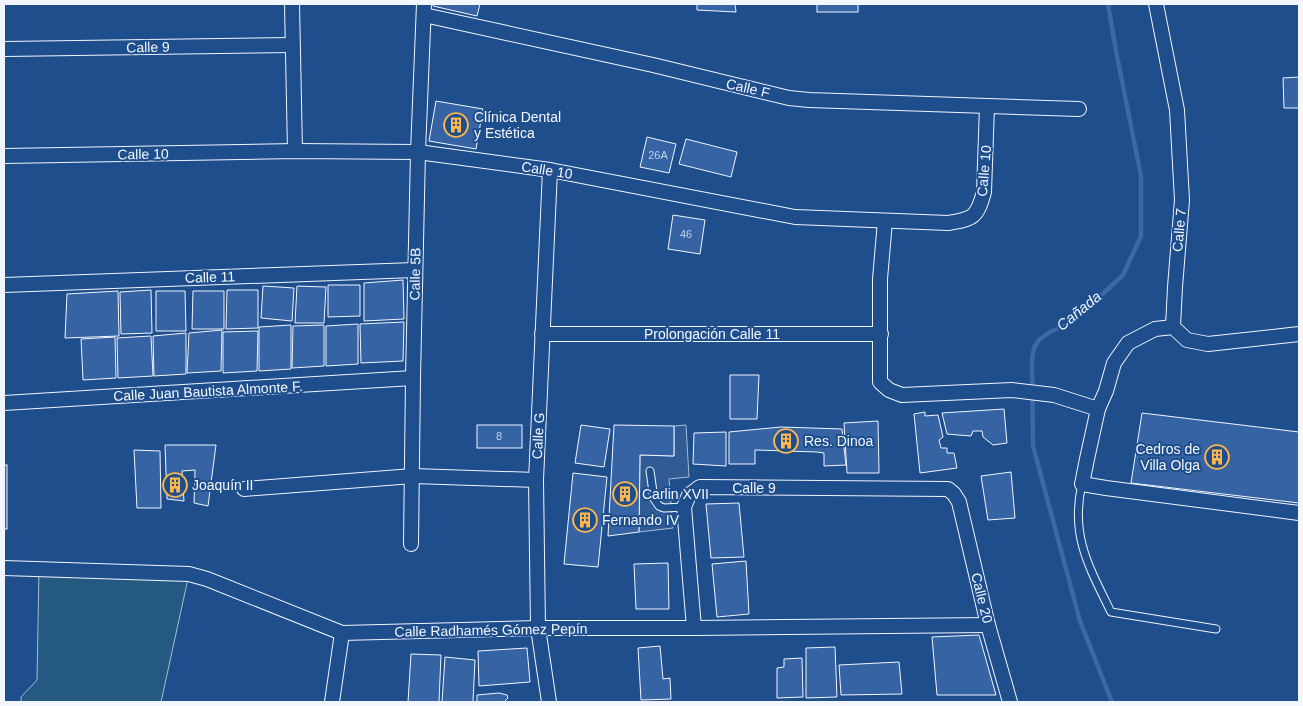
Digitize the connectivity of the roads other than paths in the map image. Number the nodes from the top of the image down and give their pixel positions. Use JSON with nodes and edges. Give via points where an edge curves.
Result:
{"nodes":[{"id":1,"x":292,"y":4,"type":"edge"},
{"id":2,"x":1156,"y":4,"type":"edge"},
{"id":3,"x":424,"y":10,"type":"edge"},
{"id":4,"x":292,"y":45,"type":"junction"},
{"id":5,"x":4,"y":50,"type":"edge"},
{"id":6,"x":987,"y":106,"type":"junction"},
{"id":7,"x":1079,"y":109,"type":"dead end"},
{"id":8,"x":295,"y":151,"type":"junction"},
{"id":9,"x":418,"y":152,"type":"junction"},
{"id":10,"x":4,"y":156,"type":"edge"},
{"id":11,"x":550,"y":170,"type":"junction"},
{"id":12,"x":885,"y":221,"type":"junction"},
{"id":13,"x":415,"y":270,"type":"junction"},
{"id":14,"x":4,"y":285,"type":"edge"},
{"id":15,"x":1173,"y":327,"type":"junction"},
{"id":16,"x":542,"y":334,"type":"junction"},
{"id":17,"x":881,"y":334,"type":"junction"},
{"id":18,"x":1299,"y":334,"type":"edge"},
{"id":19,"x":413,"y":378,"type":"junction"},
{"id":20,"x":4,"y":403,"type":"edge"},
{"id":21,"x":1098,"y":409,"type":"junction"},
{"id":22,"x":650,"y":471,"type":"dead end"},
{"id":23,"x":413,"y":476,"type":"junction"},
{"id":24,"x":536,"y":480,"type":"junction"},
{"id":25,"x":1082,"y":484,"type":"junction"},
{"id":26,"x":244,"y":489,"type":"dead end"},
{"id":27,"x":954,"y":494,"type":"joint"},
{"id":28,"x":684,"y":506,"type":"junction"},
{"id":29,"x":1299,"y":514,"type":"edge"},
{"id":30,"x":411,"y":544,"type":"dead end"},
{"id":31,"x":4,"y":568,"type":"edge"},
{"id":32,"x":988,"y":625,"type":"junction"},
{"id":33,"x":538,"y":628,"type":"junction"},
{"id":34,"x":694,"y":628,"type":"junction"},
{"id":35,"x":1216,"y":629,"type":"dead end"},
{"id":36,"x":342,"y":633,"type":"junction"},
{"id":37,"x":332,"y":702,"type":"edge"},
{"id":38,"x":549,"y":702,"type":"edge"},
{"id":39,"x":1010,"y":702,"type":"edge"}],
"edges":[{"from":1,"to":4,"type":"street"},
{"from":2,"to":15,"type":"street","name":"Calle 7","via":[[1178,110],[1182,200]]},
{"from":3,"to":6,"type":"street","name":"Calle F","via":[[789,98]]},
{"from":3,"to":9,"type":"street","name":"Calle 5B"},
{"from":4,"to":5,"type":"street","name":"Calle 9"},
{"from":4,"to":8,"type":"street"},
{"from":6,"to":7,"type":"street","name":"Calle F"},
{"from":6,"to":12,"type":"street","name":"Calle 10","via":[[984,192],[975,215],[948,223]]},
{"from":8,"to":9,"type":"street","name":"Calle 10"},
{"from":8,"to":10,"type":"street","name":"Calle 10"},
{"from":9,"to":11,"type":"street","name":"Calle 10"},
{"from":9,"to":13,"type":"street","name":"Calle 5B"},
{"from":11,"to":12,"type":"street","name":"Calle 10","via":[[795,217]]},
{"from":11,"to":16,"type":"street","name":"Calle G"},
{"from":12,"to":17,"type":"street","via":[[880,279]]},
{"from":13,"to":14,"type":"street","name":"Calle 11"},
{"from":13,"to":19,"type":"street","name":"Calle 5B"},
{"from":15,"to":18,"type":"street","via":[[1187,340],[1208,344]]},
{"from":15,"to":21,"type":"street","via":[[1155,329],[1128,343],[1114,363]]},
{"from":16,"to":17,"type":"street","name":"Prolongación Calle 11"},
{"from":16,"to":24,"type":"street","name":"Calle G"},
{"from":17,"to":21,"type":"street","via":[[880,382],[902,395],[1012,390],[1054,396]]},
{"from":19,"to":20,"type":"street","name":"Calle Juan Bautista Almonte F."},
{"from":19,"to":23,"type":"street","name":"Calle 5B"},
{"from":21,"to":25,"type":"street"},
{"from":22,"to":28,"type":"lane","via":[[654,499],[659,506]]},
{"from":23,"to":24,"type":"street"},
{"from":23,"to":26,"type":"street"},
{"from":23,"to":30,"type":"street","name":"Calle 5B"},
{"from":24,"to":33,"type":"street","name":"Calle G"},
{"from":25,"to":29,"type":"street"},
{"from":25,"to":35,"type":"lane","via":[[1080,535],[1087,562],[1110,612]]},
{"from":27,"to":28,"type":"street","name":"Calle 9","via":[[948,489],[700,487],[689,495]]},
{"from":27,"to":32,"type":"street","name":"Calle 20","via":[[959,502]]},
{"from":28,"to":34,"type":"street"},
{"from":31,"to":36,"type":"street","name":"Calle Radhamés Gómez Pepín","via":[[188,574]]},
{"from":32,"to":34,"type":"street","name":"Calle Radhamés Gómez Pepín"},
{"from":32,"to":39,"type":"street","name":"Calle 20"},
{"from":33,"to":34,"type":"street","name":"Calle Radhamés Gómez Pepín"},
{"from":33,"to":36,"type":"street","name":"Calle Radhamés Gómez Pepín"},
{"from":33,"to":38,"type":"street","name":"Calle G"},
{"from":36,"to":37,"type":"street"}]}
